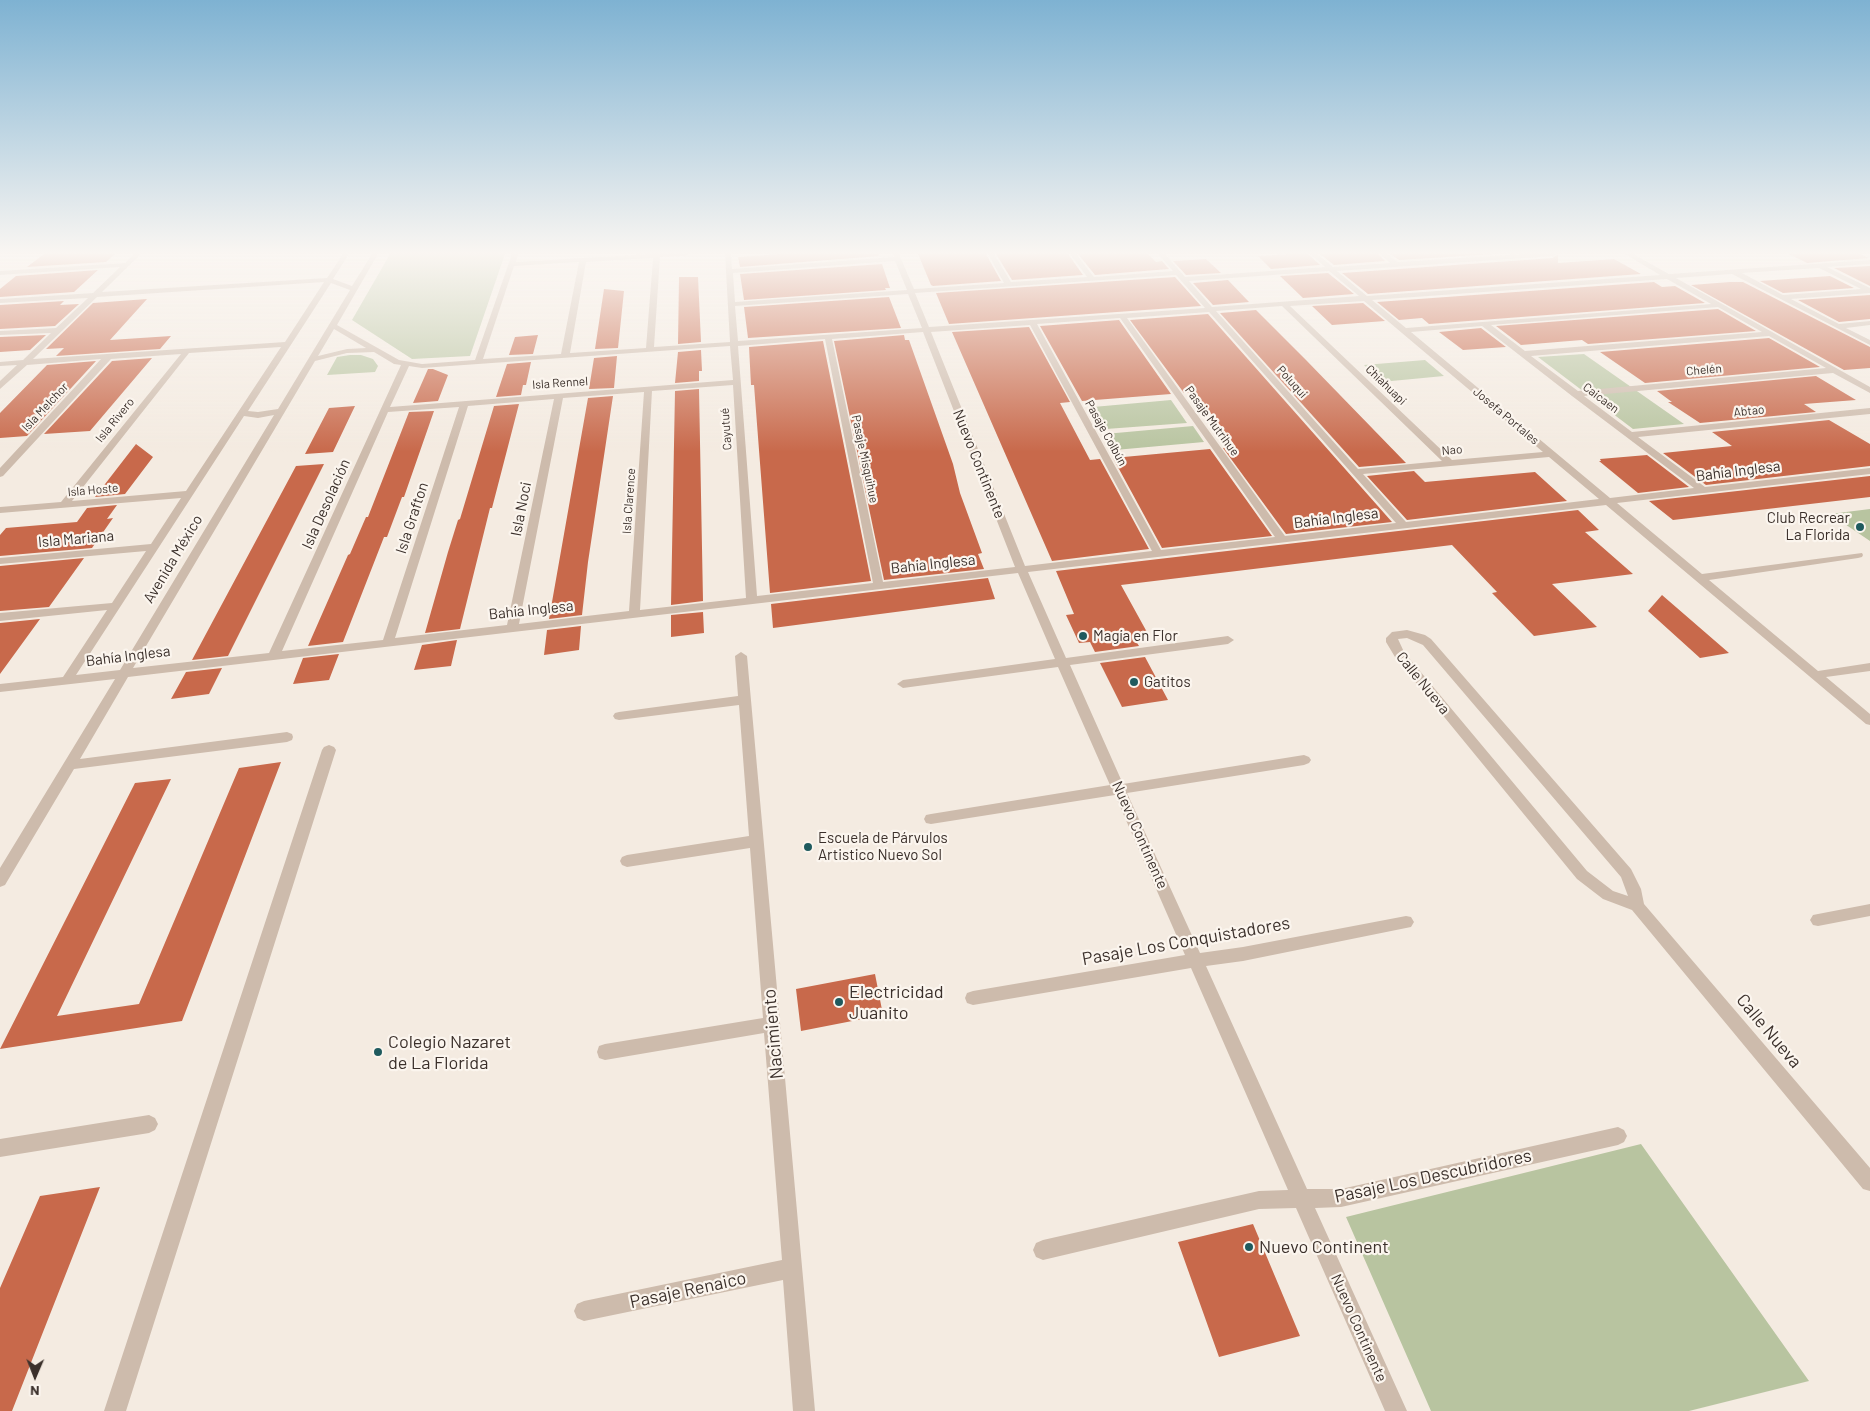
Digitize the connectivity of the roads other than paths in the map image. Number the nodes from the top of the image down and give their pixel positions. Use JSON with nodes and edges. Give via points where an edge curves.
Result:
{"nodes":[{"id":1,"x":69,"y":320,"type":"edge"},
{"id":2,"x":303,"y":320,"type":"edge"},
{"id":3,"x":334,"y":320,"type":"edge"},
{"id":4,"x":492,"y":320,"type":"edge"},
{"id":5,"x":572,"y":320,"type":"edge"},
{"id":6,"x":652,"y":320,"type":"edge"},
{"id":7,"x":733,"y":320,"type":"edge"},
{"id":8,"x":921,"y":320,"type":"edge"},
{"id":9,"x":1064,"y":320,"type":"edge"},
{"id":10,"x":1125,"y":320,"type":"edge"},
{"id":11,"x":1220,"y":320,"type":"edge"},
{"id":12,"x":1300,"y":320,"type":"edge"},
{"id":13,"x":1392,"y":320,"type":"edge"},
{"id":14,"x":1538,"y":320,"type":"edge"},
{"id":15,"x":1745,"y":320,"type":"edge"},
{"id":16,"x":1826,"y":320,"type":"edge"},
{"id":17,"x":1032,"y":322,"type":"junction"},
{"id":18,"x":1870,"y":323,"type":"edge"},
{"id":19,"x":332,"y":324,"type":"junction"},
{"id":20,"x":1484,"y":324,"type":"junction"},
{"id":21,"x":1837,"y":326,"type":"junction"},
{"id":22,"x":59,"y":330,"type":"junction"},
{"id":23,"x":925,"y":330,"type":"junction"},
{"id":24,"x":1404,"y":330,"type":"junction"},
{"id":25,"x":0,"y":333,"type":"edge"},
{"id":26,"x":1771,"y":334,"type":"junction"},
{"id":27,"x":828,"y":337,"type":"junction"},
{"id":28,"x":1870,"y":343,"type":"edge"},
{"id":29,"x":287,"y":344,"type":"junction"},
{"id":30,"x":734,"y":344,"type":"junction"},
{"id":31,"x":376,"y":350,"type":"junction"},
{"id":32,"x":650,"y":350,"type":"junction"},
{"id":33,"x":186,"y":351,"type":"junction"},
{"id":34,"x":1523,"y":354,"type":"junction"},
{"id":35,"x":109,"y":356,"type":"junction"},
{"id":36,"x":565,"y":356,"type":"junction"},
{"id":37,"x":310,"y":360,"type":"junction"},
{"id":38,"x":24,"y":362,"type":"junction"},
{"id":39,"x":478,"y":362,"type":"junction"},
{"id":40,"x":0,"y":364,"type":"edge"},
{"id":41,"x":405,"y":365,"type":"junction"},
{"id":42,"x":1836,"y":370,"type":"junction"},
{"id":43,"x":737,"y":382,"type":"junction"},
{"id":44,"x":0,"y":386,"type":"edge"},
{"id":45,"x":648,"y":389,"type":"junction"},
{"id":46,"x":1870,"y":390,"type":"edge"},
{"id":47,"x":1575,"y":394,"type":"junction"},
{"id":48,"x":559,"y":396,"type":"junction"},
{"id":49,"x":465,"y":404,"type":"junction"},
{"id":50,"x":385,"y":410,"type":"junction"},
{"id":51,"x":281,"y":411,"type":"junction"},
{"id":52,"x":1870,"y":411,"type":"edge"},
{"id":53,"x":242,"y":413,"type":"junction"},
{"id":54,"x":1630,"y":435,"type":"junction"},
{"id":55,"x":1550,"y":454,"type":"junction"},
{"id":56,"x":1449,"y":463,"type":"junction"},
{"id":57,"x":1356,"y":472,"type":"junction"},
{"id":58,"x":1870,"y":472,"type":"edge"},
{"id":59,"x":0,"y":474,"type":"edge"},
{"id":60,"x":1704,"y":491,"type":"junction"},
{"id":61,"x":189,"y":494,"type":"junction"},
{"id":62,"x":1608,"y":502,"type":"junction"},
{"id":63,"x":64,"y":505,"type":"junction"},
{"id":64,"x":0,"y":510,"type":"edge"},
{"id":65,"x":1404,"y":526,"type":"junction"},
{"id":66,"x":1284,"y":540,"type":"junction"},
{"id":67,"x":154,"y":547,"type":"junction"},
{"id":68,"x":1159,"y":554,"type":"junction"},
{"id":69,"x":1858,"y":555,"type":"dead end"},
{"id":70,"x":0,"y":561,"type":"edge"},
{"id":71,"x":1022,"y":571,"type":"junction"},
{"id":72,"x":1698,"y":578,"type":"junction"},
{"id":73,"x":879,"y":587,"type":"junction"},
{"id":74,"x":752,"y":601,"type":"junction"},
{"id":75,"x":116,"y":606,"type":"junction"},
{"id":76,"x":634,"y":614,"type":"junction"},
{"id":77,"x":0,"y":617,"type":"edge"},
{"id":78,"x":512,"y":628,"type":"junction"},
{"id":79,"x":1228,"y":640,"type":"dead end"},
{"id":80,"x":388,"y":642,"type":"junction"},
{"id":81,"x":274,"y":656,"type":"junction"},
{"id":82,"x":741,"y":656,"type":"dead end"},
{"id":83,"x":1062,"y":662,"type":"junction"},
{"id":84,"x":1870,"y":667,"type":"edge"},
{"id":85,"x":124,"y":672,"type":"junction"},
{"id":86,"x":1815,"y":675,"type":"junction"},
{"id":87,"x":68,"y":680,"type":"junction"},
{"id":88,"x":903,"y":684,"type":"dead end"},
{"id":89,"x":0,"y":688,"type":"edge"},
{"id":90,"x":744,"y":700,"type":"junction"},
{"id":91,"x":619,"y":716,"type":"dead end"},
{"id":92,"x":1870,"y":721,"type":"edge"},
{"id":93,"x":287,"y":737,"type":"dead end"},
{"id":94,"x":328,"y":750,"type":"dead end"},
{"id":95,"x":1304,"y":760,"type":"dead end"},
{"id":96,"x":69,"y":765,"type":"junction"},
{"id":97,"x":1119,"y":790,"type":"junction"},
{"id":98,"x":931,"y":819,"type":"dead end"},
{"id":99,"x":756,"y":841,"type":"junction"},
{"id":100,"x":627,"y":861,"type":"dead end"},
{"id":101,"x":0,"y":881,"type":"edge"},
{"id":102,"x":1637,"y":906,"type":"junction"},
{"id":103,"x":1870,"y":910,"type":"edge"},
{"id":104,"x":1818,"y":920,"type":"dead end"},
{"id":105,"x":1406,"y":922,"type":"dead end"},
{"id":106,"x":1196,"y":960,"type":"junction"},
{"id":107,"x":973,"y":998,"type":"dead end"},
{"id":108,"x":772,"y":1024,"type":"junction"},
{"id":109,"x":605,"y":1052,"type":"dead end"},
{"id":110,"x":149,"y":1124,"type":"dead end"},
{"id":111,"x":1618,"y":1136,"type":"dead end"},
{"id":112,"x":0,"y":1148,"type":"edge"},
{"id":113,"x":1870,"y":1182,"type":"edge"},
{"id":114,"x":1301,"y":1198,"type":"junction"},
{"id":115,"x":1043,"y":1250,"type":"dead end"},
{"id":116,"x":792,"y":1268,"type":"junction"},
{"id":117,"x":584,"y":1311,"type":"dead end"},
{"id":118,"x":115,"y":1411,"type":"edge"},
{"id":119,"x":804,"y":1411,"type":"edge"},
{"id":120,"x":1396,"y":1411,"type":"edge"}],
"edges":[{"from":1,"to":22,"type":"street"},
{"from":2,"to":29,"type":"street","name":"Avenida México"},
{"from":3,"to":19,"type":"street","name":"Avenida México"},
{"from":4,"to":39,"type":"street"},
{"from":5,"to":36,"type":"street"},
{"from":6,"to":32,"type":"street"},
{"from":7,"to":30,"type":"street","name":"Cayutué"},
{"from":8,"to":23,"type":"street","name":"Nuevo Continente"},
{"from":9,"to":17,"type":"street"},
{"from":10,"to":66,"type":"street","name":"Pasaje Mutrihue"},
{"from":11,"to":57,"type":"street","name":"Poluqui"},
{"from":12,"to":56,"type":"street","name":"Chiahuapi"},
{"from":13,"to":24,"type":"street","name":"Josefa Portales"},
{"from":14,"to":20,"type":"street"},
{"from":15,"to":26,"type":"street"},
{"from":16,"to":21,"type":"street"},
{"from":17,"to":23,"type":"street"},
{"from":17,"to":68,"type":"street","name":"Pasaje Colbún"},
{"from":18,"to":21,"type":"street"},
{"from":19,"to":31,"type":"street"},
{"from":19,"to":37,"type":"street","name":"Avenida México"},
{"from":20,"to":24,"type":"street"},
{"from":20,"to":34,"type":"street","name":"Caicaen"},
{"from":21,"to":28,"type":"street"},
{"from":22,"to":25,"type":"street"},
{"from":22,"to":38,"type":"street"},
{"from":23,"to":27,"type":"street"},
{"from":23,"to":71,"type":"street","name":"Nuevo Continente"},
{"from":24,"to":55,"type":"street","name":"Josefa Portales"},
{"from":26,"to":34,"type":"street"},
{"from":26,"to":42,"type":"street"},
{"from":27,"to":30,"type":"street"},
{"from":27,"to":73,"type":"street","name":"Pasaje Misquihue"},
{"from":29,"to":33,"type":"street"},
{"from":29,"to":53,"type":"street","name":"Avenida México"},
{"from":30,"to":32,"type":"street"},
{"from":30,"to":43,"type":"street","name":"Cayutué"},
{"from":31,"to":37,"type":"street","via":[[347,351]]},
{"from":31,"to":41,"type":"street"},
{"from":32,"to":36,"type":"street"},
{"from":33,"to":35,"type":"street"},
{"from":33,"to":63,"type":"street","name":"Isla Rivero"},
{"from":34,"to":47,"type":"street","name":"Caicaen"},
{"from":35,"to":38,"type":"street"},
{"from":35,"to":59,"type":"street","name":"Isla Melchor"},
{"from":36,"to":39,"type":"street"},
{"from":37,"to":51,"type":"street","name":"Avenida México"},
{"from":38,"to":40,"type":"street"},
{"from":38,"to":44,"type":"street"},
{"from":39,"to":41,"type":"street"},
{"from":41,"to":50,"type":"street","name":"Isla Desolación"},
{"from":42,"to":46,"type":"street"},
{"from":42,"to":47,"type":"street","name":"Chelén"},
{"from":43,"to":45,"type":"street","name":"Isla Rennel"},
{"from":43,"to":74,"type":"street","name":"Cayutué"},
{"from":45,"to":48,"type":"street","name":"Isla Rennel"},
{"from":45,"to":76,"type":"street","name":"Isla Clarence"},
{"from":47,"to":54,"type":"street","name":"Caicaen"},
{"from":48,"to":49,"type":"street","name":"Isla Rennel"},
{"from":48,"to":78,"type":"street","name":"Isla Noci"},
{"from":49,"to":50,"type":"street","name":"Isla Rennel"},
{"from":49,"to":80,"type":"street","name":"Isla Grafton"},
{"from":50,"to":81,"type":"street","name":"Isla Desolación"},
{"from":51,"to":53,"type":"street","via":[[258,415]]},
{"from":51,"to":85,"type":"street","name":"Avenida México"},
{"from":52,"to":54,"type":"street","name":"Abtao"},
{"from":53,"to":61,"type":"street","name":"Avenida México"},
{"from":54,"to":60,"type":"street","name":"Caicaen"},
{"from":55,"to":56,"type":"street","name":"Nao"},
{"from":55,"to":62,"type":"street","name":"Josefa Portales"},
{"from":56,"to":57,"type":"street","name":"Nao"},
{"from":57,"to":65,"type":"street","name":"Poluqui"},
{"from":58,"to":60,"type":"street","name":"Bahía Inglesa"},
{"from":60,"to":62,"type":"street","name":"Bahía Inglesa"},
{"from":61,"to":63,"type":"street","name":"Isla Hoste"},
{"from":61,"to":67,"type":"street","name":"Avenida México"},
{"from":62,"to":65,"type":"street","name":"Bahía Inglesa"},
{"from":62,"to":72,"type":"street","name":"Josefa Portales"},
{"from":63,"to":64,"type":"street","name":"Isla Hoste"},
{"from":65,"to":66,"type":"street","name":"Bahía Inglesa"},
{"from":66,"to":68,"type":"street","name":"Bahía Inglesa"},
{"from":67,"to":70,"type":"street","name":"Isla Mariana"},
{"from":67,"to":75,"type":"street","name":"Avenida México"},
{"from":68,"to":71,"type":"street","name":"Bahía Inglesa"},
{"from":69,"to":72,"type":"street"},
{"from":71,"to":73,"type":"street","name":"Bahía Inglesa"},
{"from":71,"to":83,"type":"street","name":"Nuevo Continente"},
{"from":72,"to":86,"type":"street","name":"Josefa Portales"},
{"from":73,"to":74,"type":"street","name":"Bahía Inglesa"},
{"from":74,"to":76,"type":"street","name":"Bahía Inglesa"},
{"from":75,"to":77,"type":"street"},
{"from":75,"to":87,"type":"street","name":"Avenida México"},
{"from":76,"to":78,"type":"street","name":"Bahía Inglesa"},
{"from":78,"to":80,"type":"street","name":"Bahía Inglesa"},
{"from":79,"to":83,"type":"street"},
{"from":80,"to":81,"type":"street","name":"Bahía Inglesa"},
{"from":81,"to":85,"type":"street","name":"Bahía Inglesa"},
{"from":82,"to":90,"type":"street","name":"Nacimiento"},
{"from":83,"to":88,"type":"street"},
{"from":83,"to":97,"type":"street","name":"Nuevo Continente"},
{"from":84,"to":86,"type":"street"},
{"from":85,"to":87,"type":"street","name":"Bahía Inglesa"},
{"from":85,"to":96,"type":"street","name":"Avenida México"},
{"from":86,"to":92,"type":"street","name":"Josefa Portales"},
{"from":87,"to":89,"type":"street","name":"Bahía Inglesa"},
{"from":90,"to":91,"type":"street"},
{"from":90,"to":99,"type":"street","name":"Nacimiento"},
{"from":93,"to":96,"type":"street"},
{"from":94,"to":118,"type":"street"},
{"from":95,"to":97,"type":"street"},
{"from":96,"to":101,"type":"street","name":"Avenida México"},
{"from":97,"to":98,"type":"street"},
{"from":97,"to":106,"type":"street","name":"Nuevo Continente"},
{"from":99,"to":100,"type":"street"},
{"from":99,"to":108,"type":"street","name":"Nacimiento"},
{"from":102,"to":102,"type":"street","name":"Calle Nueva","via":[[1634,889],[1626,873],[1427,642],[1407,634],[1392,638],[1398,654],[1582,875],[1608,895]]},
{"from":102,"to":113,"type":"street","name":"Calle Nueva"},
{"from":103,"to":104,"type":"street"},
{"from":105,"to":106,"type":"street","name":"Pasaje Los Conquistadores"},
{"from":106,"to":107,"type":"street","name":"Pasaje Los Conquistadores"},
{"from":106,"to":114,"type":"street","name":"Nuevo Continente"},
{"from":108,"to":109,"type":"street"},
{"from":108,"to":116,"type":"street","name":"Nacimiento"},
{"from":110,"to":112,"type":"street"},
{"from":111,"to":114,"type":"street","name":"Pasaje Los Descubridores","via":[[1341,1198]]},
{"from":114,"to":115,"type":"street","name":"Pasaje Los Descubridores","via":[[1259,1200]]},
{"from":114,"to":120,"type":"street","name":"Nuevo Continente"},
{"from":116,"to":117,"type":"street","name":"Pasaje Renaico"},
{"from":116,"to":119,"type":"street","name":"Nacimiento"}]}
